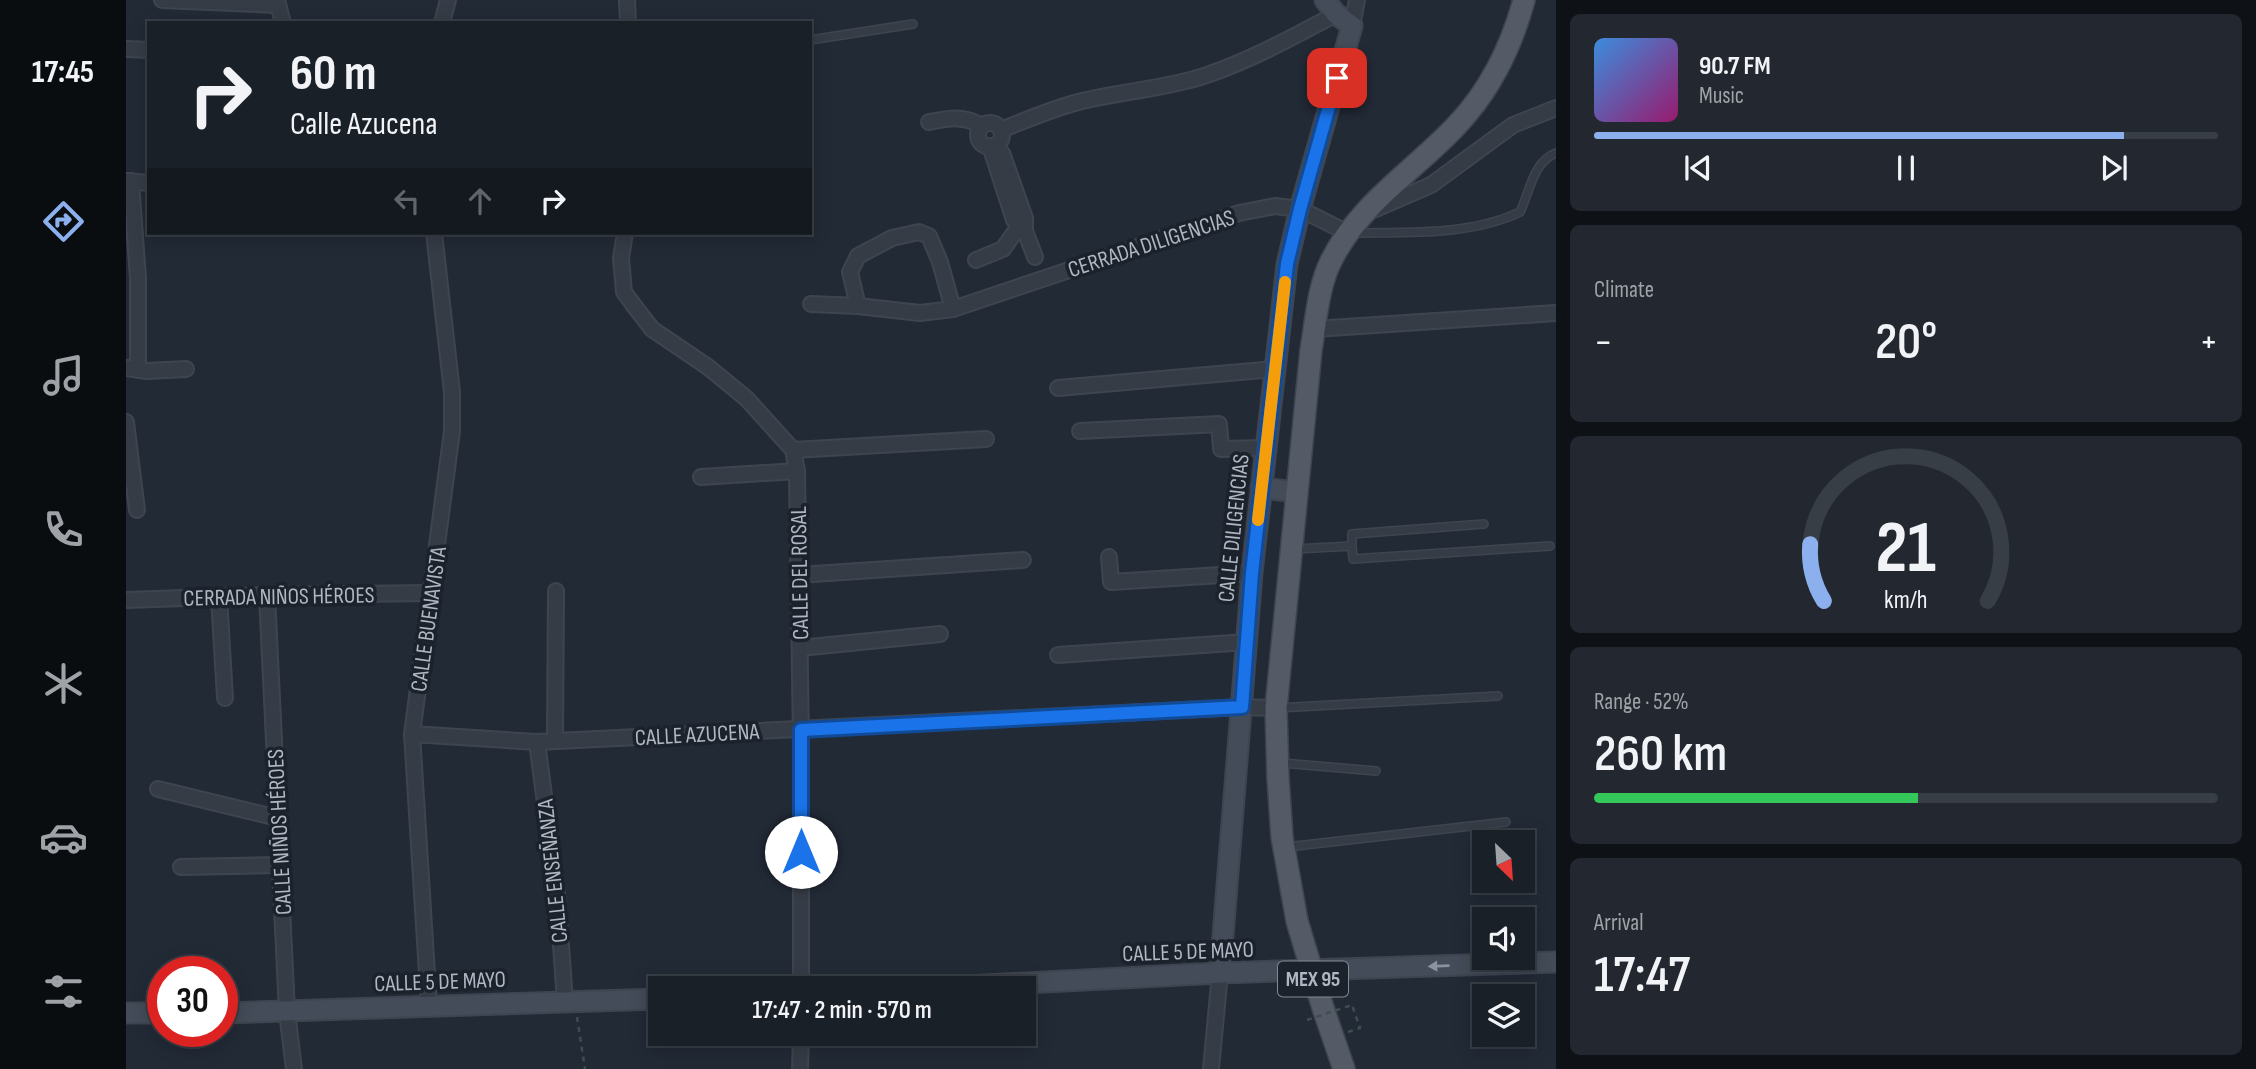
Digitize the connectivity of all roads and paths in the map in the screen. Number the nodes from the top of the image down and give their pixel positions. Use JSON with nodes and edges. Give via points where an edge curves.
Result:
{"nodes":[{"id":1,"x":162,"y":0,"type":"edge"},
{"id":2,"x":448,"y":0,"type":"edge"},
{"id":3,"x":627,"y":0,"type":"edge"},
{"id":4,"x":1357,"y":0,"type":"edge"},
{"id":5,"x":1524,"y":0,"type":"edge"},
{"id":6,"x":278,"y":3,"type":"edge"},
{"id":7,"x":1330,"y":7,"type":"edge"},
{"id":8,"x":282,"y":21,"type":"edge"},
{"id":9,"x":443,"y":21,"type":"edge"},
{"id":10,"x":628,"y":21,"type":"edge"},
{"id":11,"x":913,"y":24,"type":"dead end"},
{"id":12,"x":1352,"y":26,"type":"junction"},
{"id":13,"x":812,"y":40,"type":"edge"},
{"id":14,"x":126,"y":49,"type":"edge"},
{"id":15,"x":147,"y":50,"type":"edge"},
{"id":16,"x":1556,"y":108,"type":"edge"},
{"id":17,"x":929,"y":122,"type":"dead end"},
{"id":18,"x":997,"y":140,"type":"junction"},
{"id":19,"x":1556,"y":153,"type":"edge"},
{"id":20,"x":128,"y":181,"type":"edge"},
{"id":21,"x":147,"y":183,"type":"edge"},
{"id":22,"x":1300,"y":209,"type":"junction"},
{"id":23,"x":1363,"y":214,"type":"junction"},
{"id":24,"x":1023,"y":225,"type":"junction"},
{"id":25,"x":1348,"y":233,"type":"junction"},
{"id":26,"x":434,"y":235,"type":"edge"},
{"id":27,"x":625,"y":235,"type":"edge"},
{"id":28,"x":1035,"y":257,"type":"dead end"},
{"id":29,"x":976,"y":260,"type":"dead end"},
{"id":30,"x":811,"y":304,"type":"dead end"},
{"id":31,"x":858,"y":306,"type":"junction"},
{"id":32,"x":953,"y":309,"type":"junction"},
{"id":33,"x":1556,"y":313,"type":"edge"},
{"id":34,"x":1315,"y":329,"type":"junction"},
{"id":35,"x":132,"y":369,"type":"edge"},
{"id":36,"x":186,"y":369,"type":"dead end"},
{"id":37,"x":1275,"y":369,"type":"junction"},
{"id":38,"x":1058,"y":388,"type":"dead end"},
{"id":39,"x":126,"y":422,"type":"edge"},
{"id":40,"x":1080,"y":431,"type":"dead end"},
{"id":41,"x":986,"y":439,"type":"dead end"},
{"id":42,"x":1266,"y":448,"type":"junction"},
{"id":43,"x":793,"y":450,"type":"junction"},
{"id":44,"x":797,"y":471,"type":"junction"},
{"id":45,"x":701,"y":478,"type":"dead end"},
{"id":46,"x":1261,"y":488,"type":"junction"},
{"id":47,"x":1297,"y":492,"type":"junction"},
{"id":48,"x":137,"y":510,"type":"dead end"},
{"id":49,"x":1484,"y":524,"type":"dead end"},
{"id":50,"x":1352,"y":546,"type":"junction"},
{"id":51,"x":1550,"y":546,"type":"dead end"},
{"id":52,"x":1291,"y":549,"type":"junction"},
{"id":53,"x":1109,"y":558,"type":"dead end"},
{"id":54,"x":1023,"y":560,"type":"dead end"},
{"id":55,"x":1252,"y":573,"type":"junction"},
{"id":56,"x":799,"y":575,"type":"junction"},
{"id":57,"x":556,"y":591,"type":"dead end"},
{"id":58,"x":432,"y":593,"type":"junction"},
{"id":59,"x":267,"y":595,"type":"junction"},
{"id":60,"x":219,"y":597,"type":"junction"},
{"id":61,"x":126,"y":600,"type":"edge"},
{"id":62,"x":940,"y":634,"type":"dead end"},
{"id":63,"x":1247,"y":642,"type":"junction"},
{"id":64,"x":800,"y":648,"type":"junction"},
{"id":65,"x":1058,"y":655,"type":"dead end"},
{"id":66,"x":1497,"y":696,"type":"dead end"},
{"id":67,"x":225,"y":698,"type":"dead end"},
{"id":68,"x":1242,"y":707,"type":"junction"},
{"id":69,"x":1276,"y":708,"type":"junction"},
{"id":70,"x":801,"y":730,"type":"junction"},
{"id":71,"x":412,"y":734,"type":"junction"},
{"id":72,"x":555,"y":741,"type":"junction"},
{"id":73,"x":537,"y":742,"type":"junction"},
{"id":74,"x":1277,"y":763,"type":"junction"},
{"id":75,"x":1376,"y":771,"type":"dead end"},
{"id":76,"x":158,"y":789,"type":"dead end"},
{"id":77,"x":278,"y":818,"type":"junction"},
{"id":78,"x":1506,"y":822,"type":"dead end"},
{"id":79,"x":1283,"y":848,"type":"junction"},
{"id":80,"x":280,"y":865,"type":"junction"},
{"id":81,"x":181,"y":867,"type":"dead end"},
{"id":82,"x":1556,"y":962,"type":"edge"},
{"id":83,"x":1311,"y":971,"type":"junction"},
{"id":84,"x":1220,"y":973,"type":"junction"},
{"id":85,"x":801,"y":976,"type":"edge"},
{"id":86,"x":1036,"y":982,"type":"edge"},
{"id":87,"x":648,"y":999,"type":"edge"},
{"id":88,"x":570,"y":1002,"type":"junction"},
{"id":89,"x":429,"y":1006,"type":"junction"},
{"id":90,"x":287,"y":1012,"type":"junction"},
{"id":91,"x":126,"y":1013,"type":"edge"},
{"id":92,"x":147,"y":1013,"type":"edge"},
{"id":93,"x":238,"y":1013,"type":"edge"},
{"id":94,"x":1307,"y":1020,"type":"dead end"},
{"id":95,"x":1333,"y":1037,"type":"junction"},
{"id":96,"x":801,"y":1046,"type":"edge"},
{"id":97,"x":294,"y":1069,"type":"edge"},
{"id":98,"x":585,"y":1069,"type":"edge"},
{"id":99,"x":800,"y":1069,"type":"edge"},
{"id":100,"x":1211,"y":1069,"type":"edge"},
{"id":101,"x":1345,"y":1069,"type":"edge"}],
"edges":[{"from":1,"to":6,"type":"street"},
{"from":2,"to":9,"type":"street"},
{"from":3,"to":10,"type":"street"},
{"from":4,"to":12,"type":"street","name":"CALLE DILIGENCIAS"},
{"from":5,"to":23,"type":"main road","number":"MEX 95","via":[[1510,46],[1487,89],[1456,126]]},
{"from":6,"to":8,"type":"street"},
{"from":7,"to":12,"type":"street"},
{"from":7,"to":18,"type":"street","via":[[1252,58],[1170,86],[1053,109]]},
{"from":11,"to":13,"type":"lane"},
{"from":12,"to":22,"type":"street","name":"CALLE DILIGENCIAS"},
{"from":14,"to":15,"type":"street"},
{"from":16,"to":23,"type":"street","via":[[1497,134],[1426,188]]},
{"from":17,"to":18,"type":"street","via":[[971,119],[982,126],[979,139],[986,145]]},
{"from":18,"to":24,"type":"street"},
{"from":19,"to":25,"type":"lane","via":[[1536,169],[1520,212],[1497,223],[1434,231]]},
{"from":20,"to":21,"type":"street"},
{"from":20,"to":35,"type":"street","via":[[138,278]]},
{"from":22,"to":25,"type":"street","name":"CERRADA DILIGENCIAS"},
{"from":22,"to":32,"type":"street","name":"CERRADA DILIGENCIAS","via":[[1275,206],[1239,213]]},
{"from":22,"to":37,"type":"street","name":"CALLE DILIGENCIAS","via":[[1287,264]]},
{"from":23,"to":25,"type":"main road","number":"MEX 95"},
{"from":24,"to":28,"type":"street"},
{"from":24,"to":29,"type":"street","via":[[1003,249]]},
{"from":25,"to":34,"type":"main road","number":"MEX 95","via":[[1330,263]]},
{"from":26,"to":58,"type":"street","name":"CALLE BUENAVISTA","via":[[452,392],[452,431]]},
{"from":27,"to":43,"type":"street","via":[[624,292],[643,318],[747,399]]},
{"from":30,"to":31,"type":"street","name":"CERRADA DILIGENCIAS"},
{"from":31,"to":32,"type":"street","name":"CERRADA DILIGENCIAS","via":[[920,313]]},
{"from":31,"to":32,"type":"street","via":[[850,272],[858,256],[892,238],[919,232],[929,236]]},
{"from":33,"to":34,"type":"street"},
{"from":34,"to":47,"type":"main road","number":"MEX 95"},
{"from":35,"to":36,"type":"street"},
{"from":37,"to":38,"type":"street"},
{"from":37,"to":42,"type":"street","name":"CALLE DILIGENCIAS"},
{"from":39,"to":48,"type":"street"},
{"from":40,"to":42,"type":"street","via":[[1219,424],[1222,449]]},
{"from":41,"to":43,"type":"street"},
{"from":42,"to":46,"type":"street","name":"CALLE DILIGENCIAS"},
{"from":43,"to":44,"type":"street","name":"CALLE DEL ROSAL"},
{"from":44,"to":45,"type":"street"},
{"from":44,"to":56,"type":"street","name":"CALLE DEL ROSAL"},
{"from":46,"to":47,"type":"street"},
{"from":46,"to":55,"type":"street","name":"CALLE DILIGENCIAS"},
{"from":47,"to":52,"type":"main road","number":"MEX 95"},
{"from":49,"to":50,"type":"lane","via":[[1352,534]]},
{"from":50,"to":51,"type":"lane","via":[[1353,559]]},
{"from":50,"to":52,"type":"lane"},
{"from":52,"to":69,"type":"main road","number":"MEX 95"},
{"from":53,"to":55,"type":"street","via":[[1111,582]]},
{"from":54,"to":56,"type":"street"},
{"from":55,"to":63,"type":"street","name":"CALLE DILIGENCIAS"},
{"from":56,"to":64,"type":"street","name":"CALLE DEL ROSAL"},
{"from":57,"to":72,"type":"street"},
{"from":58,"to":59,"type":"street","name":"CERRADA NIÑOS HÉROES"},
{"from":58,"to":71,"type":"street","name":"CALLE BUENAVISTA"},
{"from":59,"to":60,"type":"street","name":"CERRADA NIÑOS HÉROES"},
{"from":59,"to":77,"type":"street","name":"CALLE NIÑOS HÉROES"},
{"from":60,"to":61,"type":"street","name":"CERRADA NIÑOS HÉROES"},
{"from":60,"to":67,"type":"street"},
{"from":62,"to":64,"type":"street"},
{"from":63,"to":65,"type":"street"},
{"from":63,"to":68,"type":"street","name":"CALLE DILIGENCIAS"},
{"from":64,"to":70,"type":"street","name":"CALLE DEL ROSAL"},
{"from":66,"to":69,"type":"lane"},
{"from":68,"to":69,"type":"street","name":"CALLE AZUCENA"},
{"from":68,"to":70,"type":"street","name":"CALLE AZUCENA"},
{"from":68,"to":84,"type":"street","name":"CALLE DILIGENCIAS"},
{"from":69,"to":74,"type":"main road","number":"MEX 95"},
{"from":70,"to":72,"type":"street","name":"CALLE AZUCENA"},
{"from":70,"to":85,"type":"street","name":"CALLE DEL ROSAL"},
{"from":71,"to":73,"type":"street","name":"CALLE AZUCENA"},
{"from":71,"to":89,"type":"street","name":"CALLE BUENAVISTA"},
{"from":72,"to":73,"type":"street","name":"CALLE AZUCENA"},
{"from":73,"to":88,"type":"street","name":"CALLE ENSEÑANZA"},
{"from":74,"to":75,"type":"lane"},
{"from":74,"to":79,"type":"main road","number":"MEX 95"},
{"from":76,"to":77,"type":"street"},
{"from":77,"to":80,"type":"street","name":"CALLE NIÑOS HÉROES"},
{"from":78,"to":79,"type":"lane"},
{"from":79,"to":83,"type":"main road","number":"MEX 95"},
{"from":80,"to":81,"type":"street"},
{"from":80,"to":90,"type":"street","name":"CALLE NIÑOS HÉROES"},
{"from":82,"to":83,"type":"street","name":"CALLE 5 DE MAYO","one_way":true},
{"from":83,"to":84,"type":"street","name":"CALLE 5 DE MAYO"},
{"from":83,"to":95,"type":"main road","number":"MEX 95"},
{"from":84,"to":86,"type":"street","name":"CALLE 5 DE MAYO"},
{"from":84,"to":100,"type":"street","name":"CALLE DILIGENCIAS"},
{"from":87,"to":88,"type":"street","name":"CALLE 5 DE MAYO"},
{"from":88,"to":89,"type":"street","name":"CALLE 5 DE MAYO"},
{"from":88,"to":98,"type":"path"},
{"from":89,"to":90,"type":"street","name":"CALLE 5 DE MAYO"},
{"from":90,"to":93,"type":"street","name":"CALLE 5 DE MAYO"},
{"from":90,"to":97,"type":"street","name":"CALLE NIÑOS HÉROES"},
{"from":91,"to":92,"type":"street"},
{"from":94,"to":95,"type":"path","bridge":true,"via":[[1352,1004],[1360,1028]]},
{"from":95,"to":101,"type":"main road","number":"MEX 95"},
{"from":96,"to":99,"type":"street"}]}
